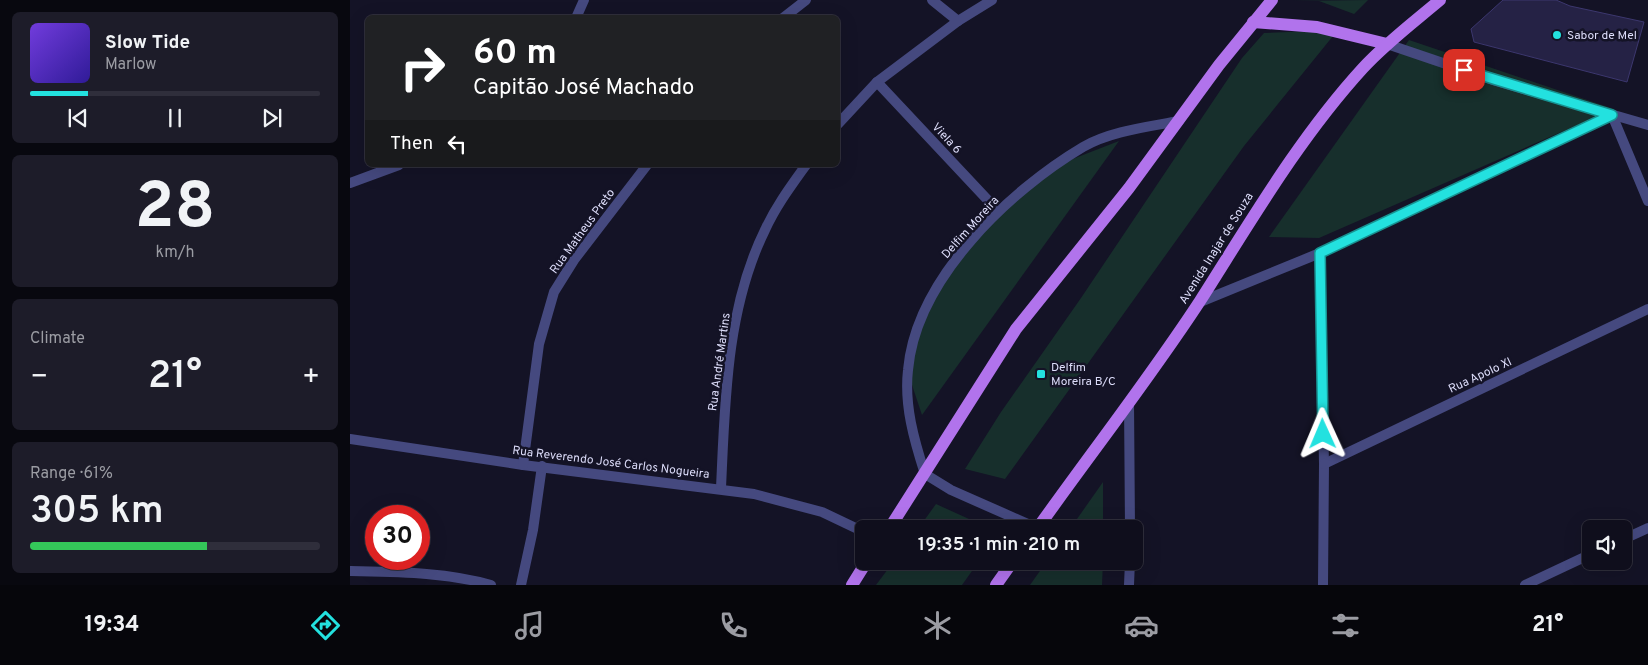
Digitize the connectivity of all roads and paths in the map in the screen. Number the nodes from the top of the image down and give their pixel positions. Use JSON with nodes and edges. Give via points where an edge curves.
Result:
{"nodes":[{"id":1,"x":584,"y":0,"type":"edge"},
{"id":2,"x":806,"y":0,"type":"edge"},
{"id":3,"x":932,"y":0,"type":"edge"},
{"id":4,"x":992,"y":0,"type":"edge"},
{"id":5,"x":1272,"y":0,"type":"edge"},
{"id":6,"x":1440,"y":0,"type":"edge"},
{"id":7,"x":577,"y":15,"type":"edge"},
{"id":8,"x":787,"y":15,"type":"edge"},
{"id":9,"x":958,"y":21,"type":"junction"},
{"id":10,"x":1253,"y":22,"type":"junction"},
{"id":11,"x":1387,"y":44,"type":"junction"},
{"id":12,"x":877,"y":82,"type":"junction"},
{"id":13,"x":1612,"y":115,"type":"junction"},
{"id":14,"x":1179,"y":121,"type":"junction"},
{"id":15,"x":840,"y":122,"type":"edge"},
{"id":16,"x":1648,"y":125,"type":"edge"},
{"id":17,"x":393,"y":167,"type":"edge"},
{"id":18,"x":645,"y":167,"type":"edge"},
{"id":19,"x":805,"y":167,"type":"edge"},
{"id":20,"x":350,"y":182,"type":"edge"},
{"id":21,"x":1648,"y":201,"type":"edge"},
{"id":22,"x":998,"y":211,"type":"junction"},
{"id":23,"x":1320,"y":253,"type":"junction"},
{"id":24,"x":1200,"y":302,"type":"junction"},
{"id":25,"x":1648,"y":309,"type":"edge"},
{"id":26,"x":1129,"y":402,"type":"junction"},
{"id":27,"x":350,"y":439,"type":"edge"},
{"id":28,"x":1324,"y":464,"type":"junction"},
{"id":29,"x":523,"y":465,"type":"junction"},
{"id":30,"x":542,"y":466,"type":"junction"},
{"id":31,"x":925,"y":474,"type":"junction"},
{"id":32,"x":721,"y":488,"type":"junction"},
{"id":33,"x":895,"y":520,"type":"edge"},
{"id":34,"x":1019,"y":520,"type":"edge"},
{"id":35,"x":1043,"y":520,"type":"edge"},
{"id":36,"x":1130,"y":520,"type":"edge"},
{"id":37,"x":855,"y":528,"type":"edge"},
{"id":38,"x":1648,"y":528,"type":"edge"},
{"id":39,"x":1632,"y":536,"type":"edge"},
{"id":40,"x":1582,"y":558,"type":"edge"},
{"id":41,"x":861,"y":570,"type":"edge"},
{"id":42,"x":1007,"y":570,"type":"edge"},
{"id":43,"x":1130,"y":570,"type":"edge"},
{"id":44,"x":350,"y":571,"type":"edge"},
{"id":45,"x":491,"y":585,"type":"edge"},
{"id":46,"x":521,"y":585,"type":"edge"},
{"id":47,"x":852,"y":585,"type":"edge"},
{"id":48,"x":996,"y":585,"type":"edge"},
{"id":49,"x":1129,"y":585,"type":"edge"},
{"id":50,"x":1322,"y":585,"type":"edge"},
{"id":51,"x":1525,"y":585,"type":"edge"}],
"edges":[{"from":1,"to":7,"type":"street"},
{"from":2,"to":8,"type":"street"},
{"from":3,"to":9,"type":"street"},
{"from":4,"to":9,"type":"street"},
{"from":5,"to":10,"type":"main road"},
{"from":6,"to":11,"type":"main road","name":"Avenida Inajar de Souza"},
{"from":9,"to":12,"type":"street"},
{"from":10,"to":11,"type":"main road","via":[[1318,27]]},
{"from":10,"to":14,"type":"main road"},
{"from":11,"to":13,"type":"street"},
{"from":11,"to":24,"type":"main road","name":"Avenida Inajar de Souza","via":[[1362,68],[1267,193]]},
{"from":12,"to":15,"type":"street"},
{"from":12,"to":22,"type":"street","name":"Viela 6"},
{"from":13,"to":16,"type":"street"},
{"from":13,"to":21,"type":"street"},
{"from":13,"to":23,"type":"street"},
{"from":14,"to":22,"type":"street","name":"Delfim Moreira","via":[[1124,132],[1084,146]]},
{"from":14,"to":31,"type":"main road","via":[[1016,329]]},
{"from":17,"to":20,"type":"street"},
{"from":18,"to":29,"type":"street","name":"Rua Matheus Preto","via":[[574,260],[554,292],[539,344]]},
{"from":19,"to":32,"type":"street","name":"Rua André Martins","via":[[781,199],[764,231],[745,281],[731,349],[725,400]]},
{"from":22,"to":31,"type":"street","name":"Delfim Moreira","via":[[956,258],[926,304],[912,346],[908,369],[912,436]]},
{"from":23,"to":24,"type":"street"},
{"from":23,"to":28,"type":"street"},
{"from":24,"to":26,"type":"main road","name":"Avenida Inajar de Souza"},
{"from":25,"to":28,"type":"street","name":"Rua Apolo XI"},
{"from":26,"to":35,"type":"main road","name":"Avenida Inajar de Souza"},
{"from":26,"to":36,"type":"street"},
{"from":27,"to":29,"type":"street","name":"Rua Reverendo José Carlos Nogueira"},
{"from":28,"to":50,"type":"street"},
{"from":29,"to":30,"type":"street","name":"Rua Reverendo José Carlos Nogueira"},
{"from":30,"to":32,"type":"street","name":"Rua Reverendo José Carlos Nogueira"},
{"from":30,"to":46,"type":"street"},
{"from":31,"to":33,"type":"main road"},
{"from":31,"to":34,"type":"street","via":[[951,490]]},
{"from":32,"to":37,"type":"street","name":"Rua Reverendo José Carlos Nogueira","via":[[814,510]]},
{"from":38,"to":39,"type":"street"},
{"from":40,"to":51,"type":"street"},
{"from":41,"to":47,"type":"main road"},
{"from":42,"to":48,"type":"main road"},
{"from":43,"to":49,"type":"street"},
{"from":44,"to":45,"type":"street","via":[[430,574]]}]}
